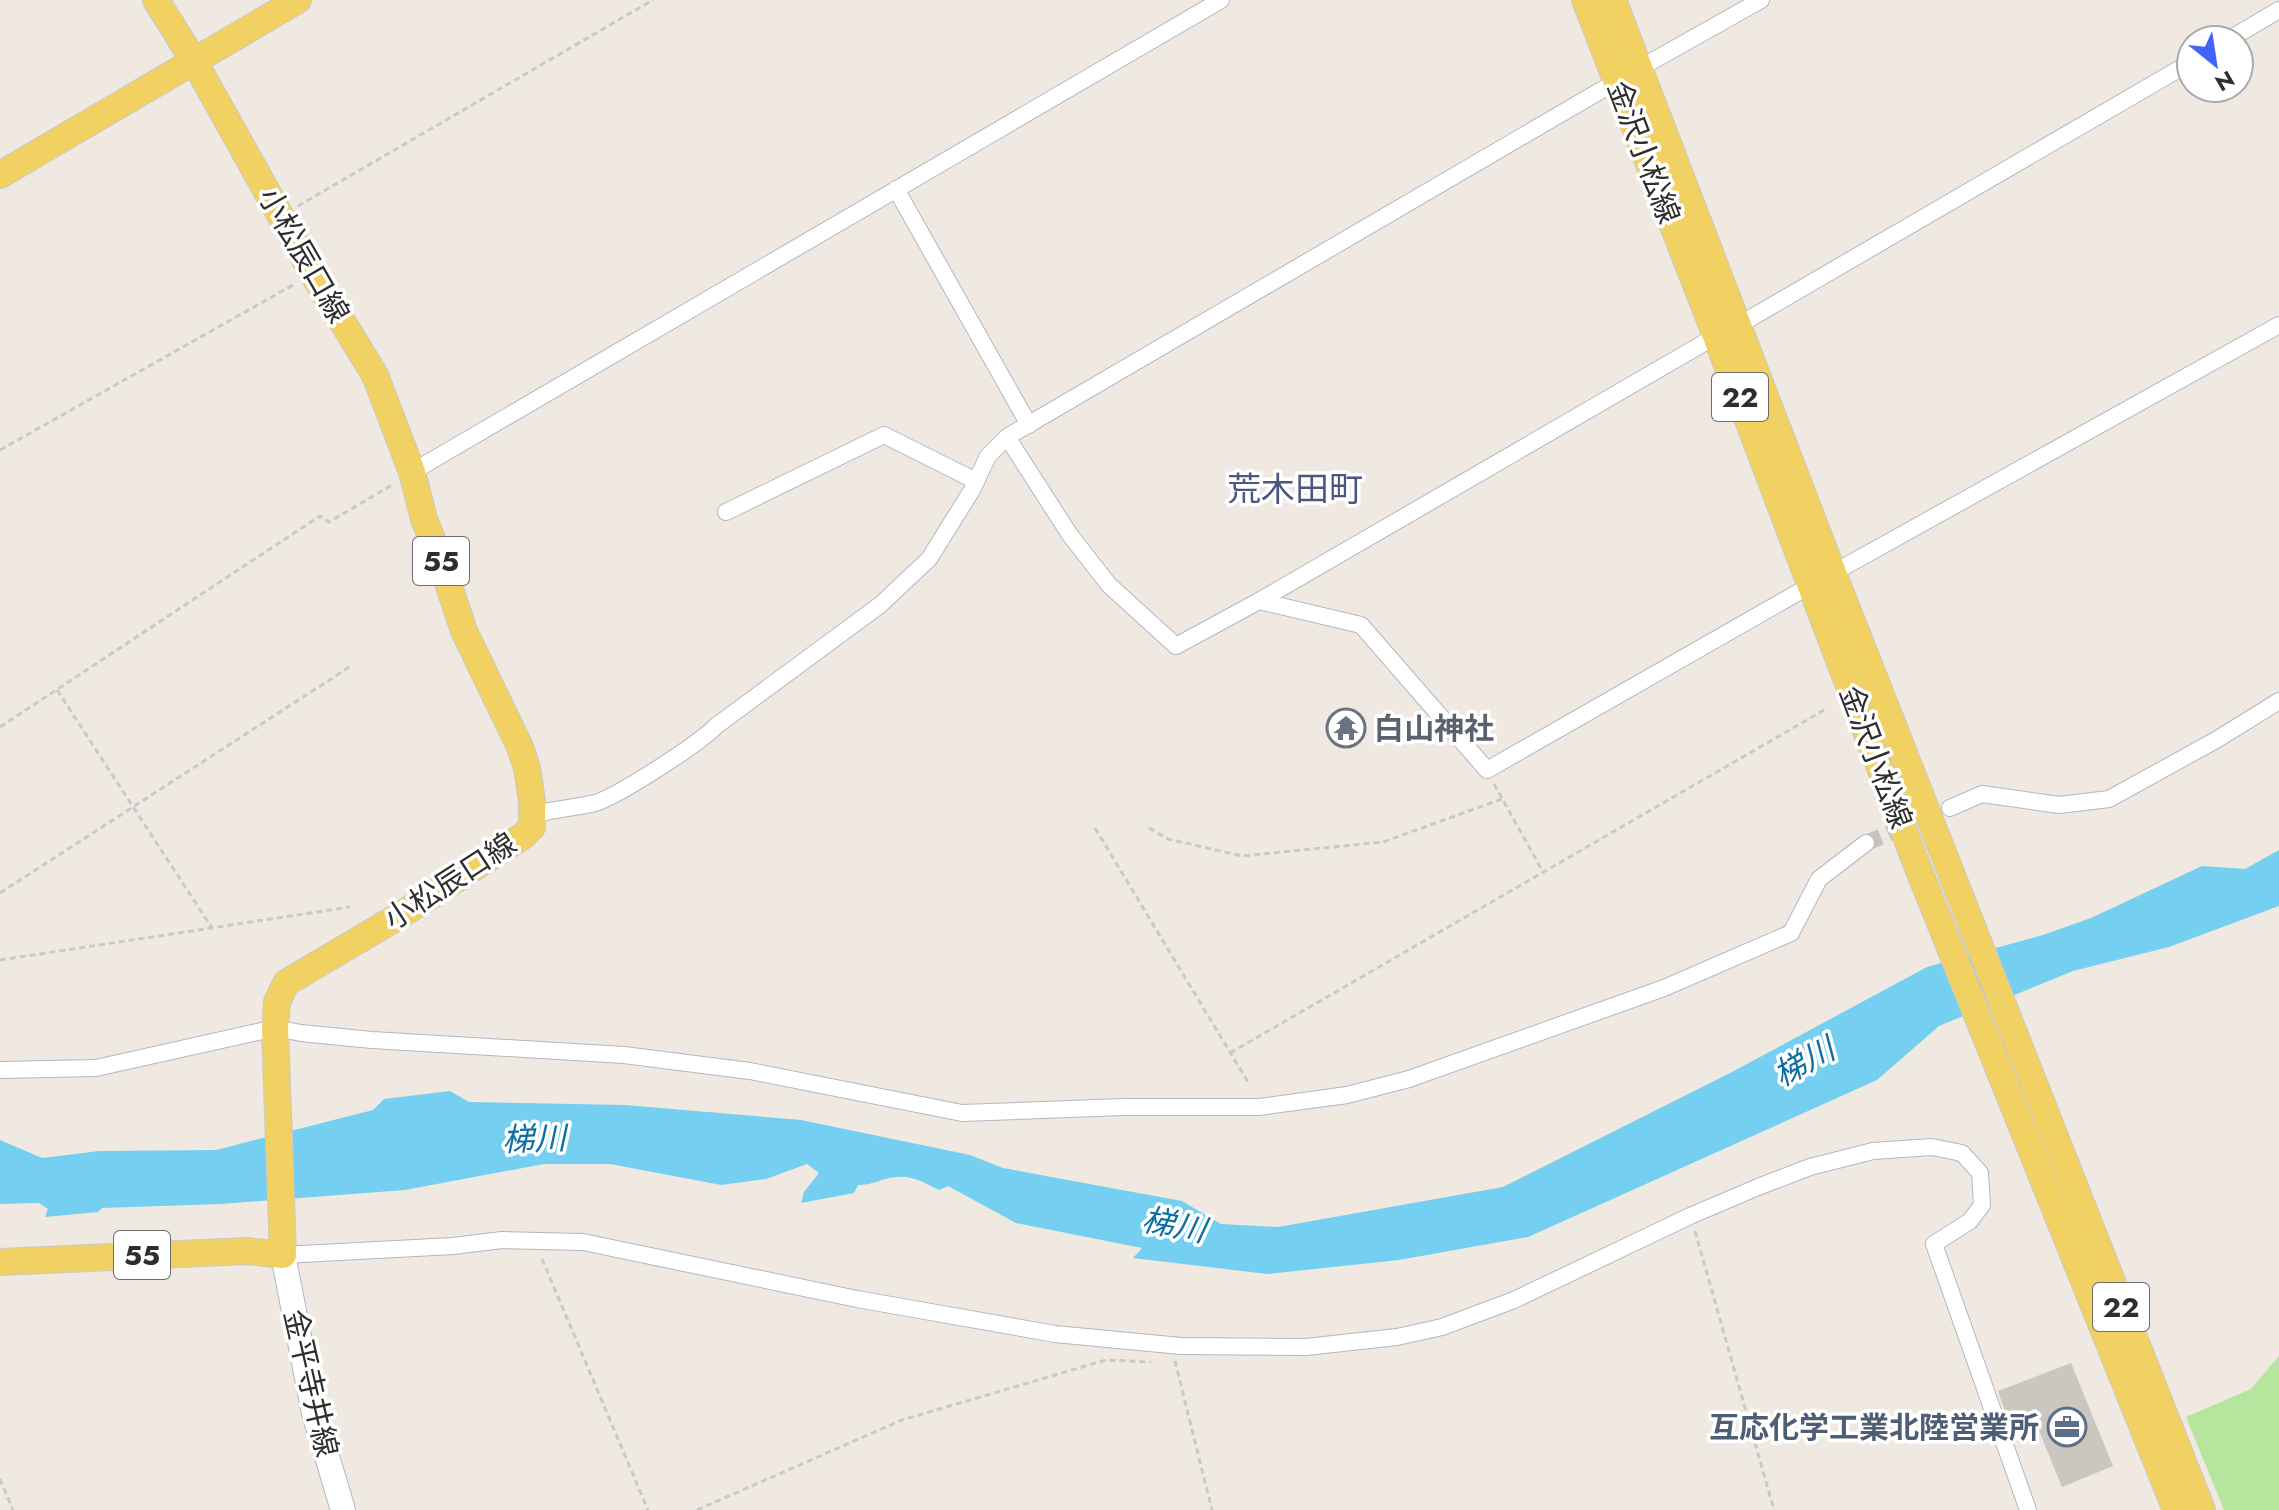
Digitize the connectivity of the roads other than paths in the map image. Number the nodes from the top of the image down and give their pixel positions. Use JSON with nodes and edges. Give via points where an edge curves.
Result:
{"nodes":[{"id":1,"x":156,"y":0,"type":"edge"},
{"id":2,"x":298,"y":0,"type":"edge"},
{"id":3,"x":1221,"y":0,"type":"edge"},
{"id":4,"x":1585,"y":0,"type":"edge"},
{"id":5,"x":1613,"y":0,"type":"edge"},
{"id":6,"x":1761,"y":0,"type":"edge"},
{"id":7,"x":2279,"y":10,"type":"edge"},
{"id":8,"x":2255,"y":24,"type":"edge"},
{"id":9,"x":194,"y":61,"type":"junction"},
{"id":10,"x":2175,"y":71,"type":"edge"},
{"id":11,"x":1628,"y":76,"type":"junction"},
{"id":12,"x":0,"y":175,"type":"edge"},
{"id":13,"x":896,"y":189,"type":"junction"},
{"id":14,"x":2279,"y":325,"type":"edge"},
{"id":15,"x":1727,"y":331,"type":"junction"},
{"id":16,"x":1029,"y":425,"type":"junction"},
{"id":17,"x":1007,"y":437,"type":"junction"},
{"id":18,"x":412,"y":472,"type":"junction"},
{"id":19,"x":976,"y":481,"type":"junction"},
{"id":20,"x":726,"y":512,"type":"dead end"},
{"id":21,"x":1822,"y":579,"type":"junction"},
{"id":22,"x":1259,"y":601,"type":"junction"},
{"id":23,"x":2279,"y":701,"type":"edge"},
{"id":24,"x":1950,"y":808,"type":"dead end"},
{"id":25,"x":533,"y":815,"type":"junction"},
{"id":26,"x":1866,"y":843,"type":"tunnel mouth"},
{"id":27,"x":275,"y":1032,"type":"junction"},
{"id":28,"x":0,"y":1070,"type":"edge"},
{"id":29,"x":2030,"y":1110,"type":"junction"},
{"id":30,"x":283,"y":1250,"type":"junction"},
{"id":31,"x":0,"y":1262,"type":"edge"},
{"id":32,"x":343,"y":1510,"type":"edge"},
{"id":33,"x":2028,"y":1510,"type":"edge"},
{"id":34,"x":2176,"y":1510,"type":"edge"},
{"id":35,"x":2202,"y":1510,"type":"edge"}],
"edges":[{"from":1,"to":9,"type":"main road","name":"小松辰口線","number":"55"},
{"from":2,"to":9,"type":"main road"},
{"from":3,"to":13,"type":"street"},
{"from":4,"to":11,"type":"main road","name":"金沢小松線","number":"22"},
{"from":5,"to":11,"type":"main road","name":"金沢小松線","number":"22"},
{"from":6,"to":11,"type":"street"},
{"from":7,"to":8,"type":"street"},
{"from":9,"to":12,"type":"main road"},
{"from":9,"to":18,"type":"main road","name":"小松辰口線","number":"55","via":[[375,375]]},
{"from":10,"to":15,"type":"street"},
{"from":11,"to":15,"type":"main road","name":"金沢小松線","number":"22"},
{"from":11,"to":16,"type":"street"},
{"from":13,"to":16,"type":"street"},
{"from":13,"to":18,"type":"street"},
{"from":14,"to":21,"type":"street"},
{"from":15,"to":21,"type":"main road","name":"金沢小松線","number":"22"},
{"from":15,"to":22,"type":"street"},
{"from":16,"to":17,"type":"street"},
{"from":17,"to":19,"type":"street","via":[[988,456]]},
{"from":17,"to":22,"type":"street","via":[[1109,585],[1176,646]]},
{"from":18,"to":25,"type":"main road","name":"小松辰口線","number":"55","via":[[464,631],[520,747]]},
{"from":19,"to":20,"type":"street","via":[[884,435]]},
{"from":19,"to":25,"type":"street","via":[[929,559],[880,605],[708,734],[597,802]]},
{"from":21,"to":22,"type":"street","via":[[1487,770],[1361,625]]},
{"from":21,"to":29,"type":"main road","name":"金沢小松線","number":"22","via":[[1917,786]]},
{"from":21,"to":29,"type":"main road","name":"金沢小松線","number":"22","via":[[1918,868]]},
{"from":23,"to":24,"type":"street","via":[[2109,799],[2059,805],[1982,794]]},
{"from":25,"to":27,"type":"main road","name":"小松辰口線","via":[[532,827],[523,836],[286,983],[277,1002]]},
{"from":26,"to":27,"type":"street","via":[[1819,879],[1791,933],[1664,988],[1409,1079],[1347,1095],[1259,1107],[962,1113],[750,1071],[624,1055]]},
{"from":27,"to":28,"type":"street","via":[[96,1068]]},
{"from":27,"to":30,"type":"main road","name":"小松辰口線"},
{"from":29,"to":34,"type":"main road","name":"金沢小松線","number":"22"},
{"from":29,"to":35,"type":"main road","name":"金沢小松線","number":"22"},
{"from":30,"to":31,"type":"main road","number":"55"},
{"from":30,"to":32,"type":"main road","name":"金平寺井線","via":[[314,1413]]},
{"from":30,"to":33,"type":"street","via":[[502,1240],[583,1242],[1055,1334],[1181,1346],[1306,1347],[1442,1327],[1810,1167],[1873,1151],[1932,1147],[1962,1153],[1980,1173],[1982,1205],[1970,1221],[1934,1244]]}]}
